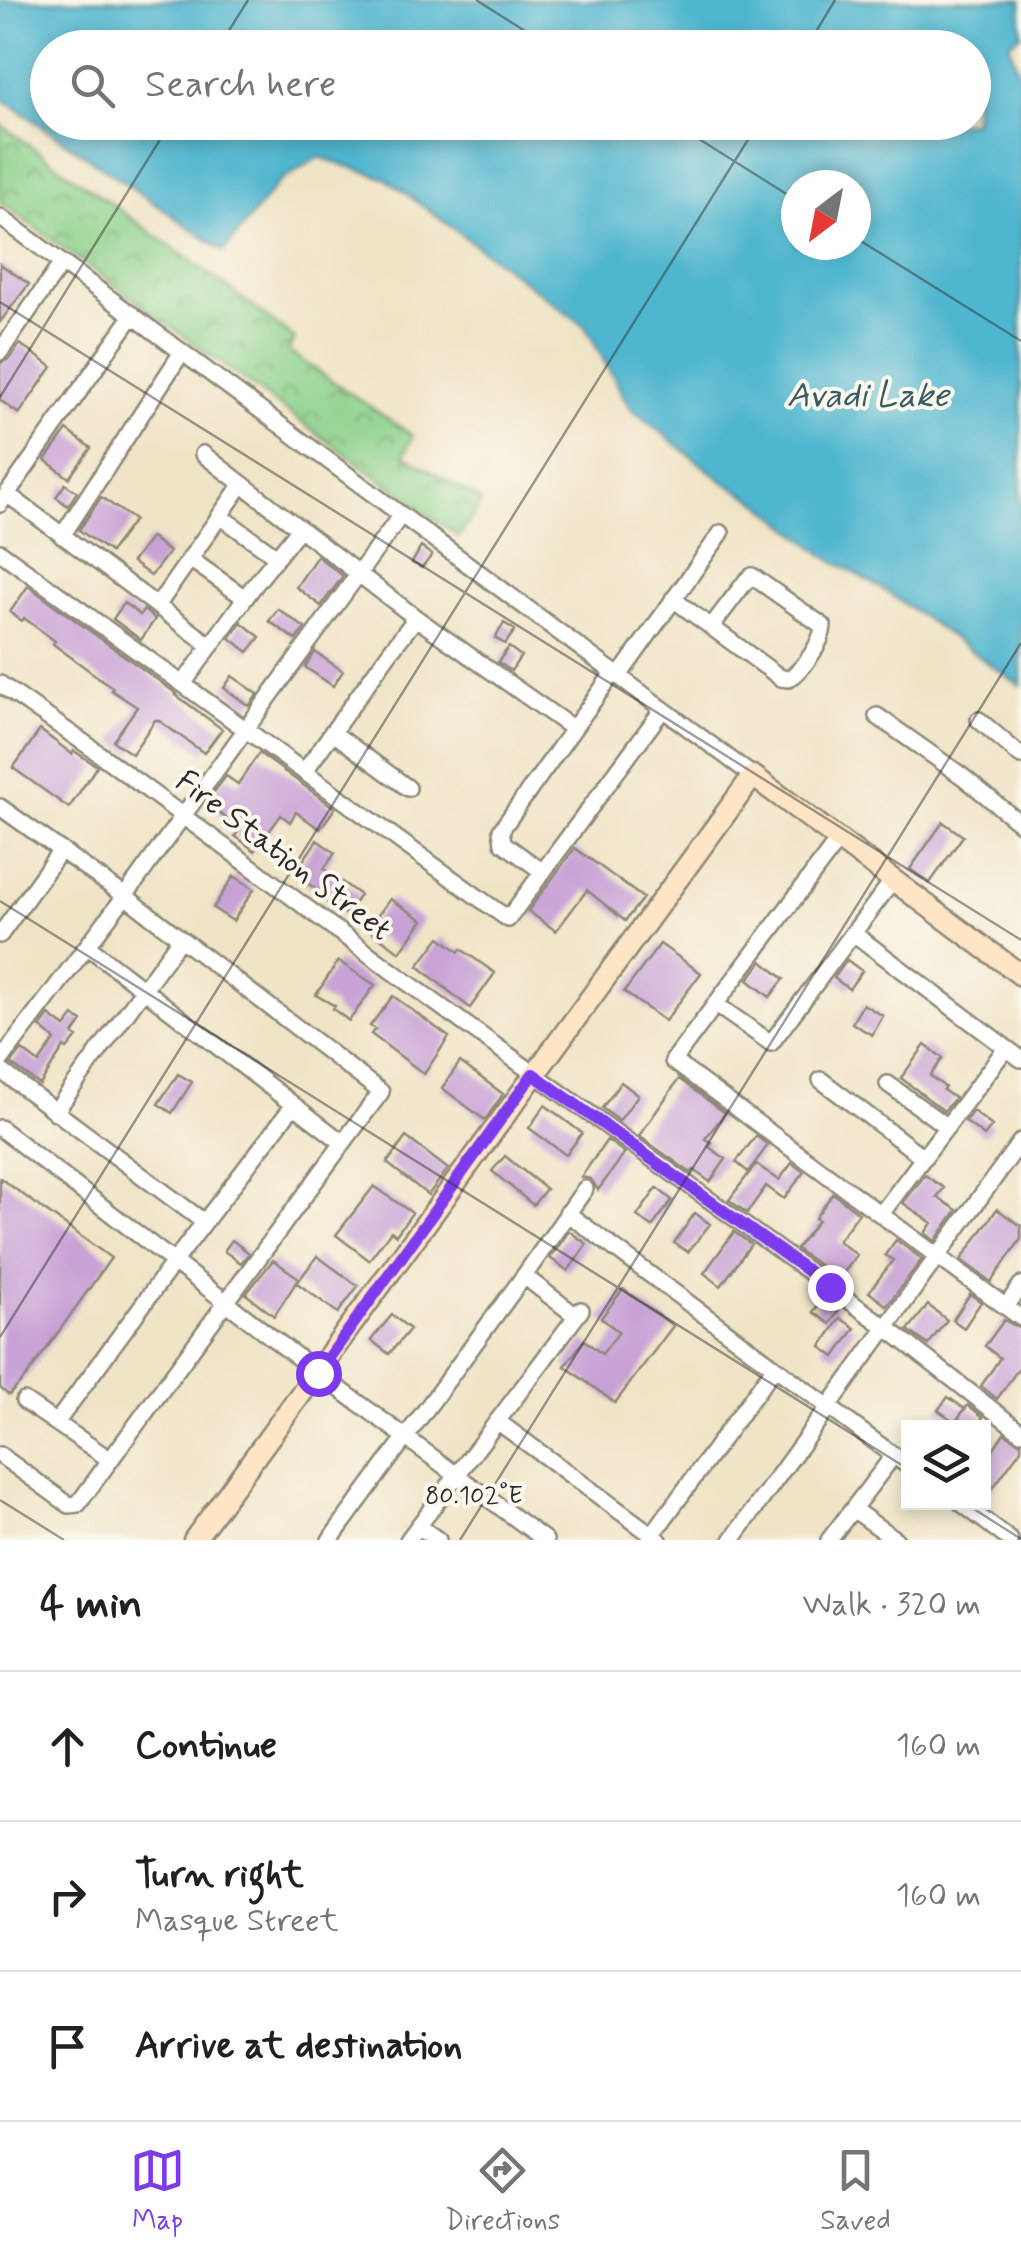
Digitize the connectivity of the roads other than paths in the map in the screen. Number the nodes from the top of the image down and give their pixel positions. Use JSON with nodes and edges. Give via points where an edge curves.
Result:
{"nodes":[{"id":1,"x":0,"y":218,"type":"edge"},
{"id":2,"x":62,"y":262,"type":"junction"},
{"id":3,"x":133,"y":316,"type":"junction"},
{"id":4,"x":0,"y":352,"type":"edge"},
{"id":5,"x":182,"y":352,"type":"junction"},
{"id":6,"x":203,"y":454,"type":"dead end"},
{"id":7,"x":242,"y":484,"type":"junction"},
{"id":8,"x":4,"y":499,"type":"edge"},
{"id":9,"x":401,"y":514,"type":"junction"},
{"id":10,"x":220,"y":516,"type":"junction"},
{"id":11,"x":300,"y":528,"type":"junction"},
{"id":12,"x":721,"y":532,"type":"dead end"},
{"id":13,"x":62,"y":536,"type":"junction"},
{"id":14,"x":0,"y":552,"type":"edge"},
{"id":15,"x":277,"y":557,"type":"junction"},
{"id":16,"x":190,"y":560,"type":"junction"},
{"id":17,"x":358,"y":573,"type":"junction"},
{"id":18,"x":245,"y":598,"type":"junction"},
{"id":19,"x":674,"y":599,"type":"junction"},
{"id":20,"x":157,"y":606,"type":"junction"},
{"id":21,"x":416,"y":618,"type":"junction"},
{"id":22,"x":711,"y":627,"type":"junction"},
{"id":23,"x":211,"y":646,"type":"junction"},
{"id":24,"x":616,"y":674,"type":"junction"},
{"id":25,"x":0,"y":684,"type":"edge"},
{"id":26,"x":183,"y":684,"type":"junction"},
{"id":27,"x":664,"y":709,"type":"junction"},
{"id":28,"x":877,"y":716,"type":"dead end"},
{"id":29,"x":979,"y":720,"type":"dead end"},
{"id":30,"x":572,"y":728,"type":"junction"},
{"id":31,"x":245,"y":729,"type":"junction"},
{"id":32,"x":332,"y":732,"type":"junction"},
{"id":33,"x":1021,"y":756,"type":"edge"},
{"id":34,"x":304,"y":772,"type":"junction"},
{"id":35,"x":753,"y":776,"type":"junction"},
{"id":36,"x":408,"y":788,"type":"dead end"},
{"id":37,"x":0,"y":807,"type":"edge"},
{"id":38,"x":182,"y":816,"type":"junction"},
{"id":39,"x":1021,"y":824,"type":"edge"},
{"id":40,"x":839,"y":840,"type":"junction"},
{"id":41,"x":61,"y":850,"type":"junction"},
{"id":42,"x":543,"y":872,"type":"junction"},
{"id":43,"x":893,"y":880,"type":"junction"},
{"id":44,"x":125,"y":896,"type":"junction"},
{"id":45,"x":0,"y":902,"type":"edge"},
{"id":46,"x":16,"y":914,"type":"junction"},
{"id":47,"x":853,"y":933,"type":"junction"},
{"id":48,"x":0,"y":936,"type":"edge"},
{"id":49,"x":180,"y":939,"type":"junction"},
{"id":50,"x":86,"y":946,"type":"junction"},
{"id":51,"x":1021,"y":975,"type":"edge"},
{"id":52,"x":142,"y":990,"type":"junction"},
{"id":53,"x":715,"y":1004,"type":"junction"},
{"id":54,"x":1006,"y":1048,"type":"junction"},
{"id":55,"x":1021,"y":1059,"type":"edge"},
{"id":56,"x":0,"y":1061,"type":"edge"},
{"id":57,"x":0,"y":1070,"type":"edge"},
{"id":58,"x":533,"y":1074,"type":"junction"},
{"id":59,"x":821,"y":1080,"type":"dead end"},
{"id":60,"x":888,"y":1084,"type":"dead end"},
{"id":61,"x":294,"y":1106,"type":"junction"},
{"id":62,"x":56,"y":1112,"type":"junction"},
{"id":63,"x":947,"y":1127,"type":"junction"},
{"id":64,"x":0,"y":1128,"type":"edge"},
{"id":65,"x":1021,"y":1141,"type":"edge"},
{"id":66,"x":343,"y":1143,"type":"junction"},
{"id":67,"x":924,"y":1158,"type":"junction"},
{"id":68,"x":584,"y":1189,"type":"dead end"},
{"id":69,"x":568,"y":1213,"type":"junction"},
{"id":70,"x":881,"y":1214,"type":"junction"},
{"id":71,"x":204,"y":1222,"type":"junction"},
{"id":72,"x":938,"y":1257,"type":"junction"},
{"id":73,"x":174,"y":1262,"type":"junction"},
{"id":74,"x":524,"y":1276,"type":"junction"},
{"id":75,"x":1021,"y":1286,"type":"edge"},
{"id":76,"x":225,"y":1301,"type":"junction"},
{"id":77,"x":1006,"y":1307,"type":"junction"},
{"id":78,"x":1021,"y":1318,"type":"edge"},
{"id":79,"x":887,"y":1328,"type":"junction"},
{"id":80,"x":774,"y":1368,"type":"junction"},
{"id":81,"x":318,"y":1373,"type":"junction"},
{"id":82,"x":24,"y":1401,"type":"dead end"},
{"id":83,"x":829,"y":1409,"type":"junction"},
{"id":84,"x":496,"y":1421,"type":"junction"},
{"id":85,"x":56,"y":1423,"type":"junction"},
{"id":86,"x":1021,"y":1432,"type":"edge"},
{"id":87,"x":406,"y":1438,"type":"junction"},
{"id":88,"x":0,"y":1455,"type":"edge"},
{"id":89,"x":894,"y":1456,"type":"junction"},
{"id":90,"x":109,"y":1460,"type":"junction"},
{"id":91,"x":901,"y":1461,"type":"edge"},
{"id":92,"x":456,"y":1474,"type":"junction"},
{"id":93,"x":853,"y":1509,"type":"junction"},
{"id":94,"x":971,"y":1510,"type":"edge"},
{"id":95,"x":418,"y":1526,"type":"junction"},
{"id":96,"x":656,"y":1537,"type":"edge"},
{"id":97,"x":194,"y":1540,"type":"edge"},
{"id":98,"x":330,"y":1540,"type":"edge"},
{"id":99,"x":408,"y":1540,"type":"edge"},
{"id":100,"x":438,"y":1540,"type":"edge"},
{"id":101,"x":545,"y":1540,"type":"edge"},
{"id":102,"x":732,"y":1540,"type":"edge"},
{"id":103,"x":829,"y":1540,"type":"edge"},
{"id":104,"x":896,"y":1540,"type":"edge"},
{"id":105,"x":1010,"y":1540,"type":"edge"}],
"edges":[{"from":1,"to":2,"type":"street"},
{"from":2,"to":3,"type":"street"},
{"from":2,"to":4,"type":"street"},
{"from":3,"to":5,"type":"street"},
{"from":3,"to":8,"type":"street"},
{"from":5,"to":9,"type":"street"},
{"from":5,"to":13,"type":"street"},
{"from":6,"to":7,"type":"street"},
{"from":7,"to":10,"type":"street"},
{"from":7,"to":11,"type":"street"},
{"from":8,"to":13,"type":"street"},
{"from":9,"to":17,"type":"street"},
{"from":9,"to":24,"type":"street"},
{"from":10,"to":15,"type":"street"},
{"from":10,"to":16,"type":"street"},
{"from":11,"to":15,"type":"street"},
{"from":11,"to":17,"type":"street"},
{"from":12,"to":19,"type":"street"},
{"from":13,"to":20,"type":"street"},
{"from":14,"to":26,"type":"street"},
{"from":15,"to":18,"type":"street"},
{"from":16,"to":18,"type":"street"},
{"from":16,"to":20,"type":"street"},
{"from":17,"to":21,"type":"street"},
{"from":17,"to":31,"type":"street"},
{"from":18,"to":23,"type":"street"},
{"from":19,"to":22,"type":"street"},
{"from":19,"to":24,"type":"street"},
{"from":20,"to":23,"type":"street"},
{"from":21,"to":30,"type":"street"},
{"from":21,"to":32,"type":"street"},
{"from":22,"to":22,"type":"street","via":[[789,679],[823,634],[823,626],[752,576]]},
{"from":23,"to":26,"type":"street"},
{"from":24,"to":27,"type":"street"},
{"from":24,"to":30,"type":"street"},
{"from":25,"to":38,"type":"street","name":"Fire Station Street"},
{"from":26,"to":31,"type":"street"},
{"from":27,"to":35,"type":"street"},
{"from":27,"to":42,"type":"street"},
{"from":28,"to":39,"type":"street"},
{"from":29,"to":33,"type":"street"},
{"from":30,"to":42,"type":"street","via":[[501,830],[503,844]]},
{"from":31,"to":34,"type":"street"},
{"from":31,"to":38,"type":"street"},
{"from":32,"to":34,"type":"street"},
{"from":32,"to":36,"type":"street"},
{"from":34,"to":42,"type":"street","via":[[508,919]]},
{"from":35,"to":40,"type":"street"},
{"from":35,"to":58,"type":"street"},
{"from":37,"to":41,"type":"street"},
{"from":38,"to":44,"type":"street"},
{"from":38,"to":58,"type":"street","name":"Fire Station Street"},
{"from":40,"to":43,"type":"street"},
{"from":40,"to":53,"type":"street"},
{"from":41,"to":44,"type":"street"},
{"from":41,"to":46,"type":"street"},
{"from":43,"to":47,"type":"street"},
{"from":43,"to":51,"type":"street"},
{"from":44,"to":49,"type":"street"},
{"from":44,"to":50,"type":"street"},
{"from":45,"to":46,"type":"street"},
{"from":46,"to":48,"type":"street"},
{"from":47,"to":53,"type":"street","via":[[770,1043]]},
{"from":47,"to":54,"type":"street"},
{"from":49,"to":52,"type":"street"},
{"from":49,"to":66,"type":"street","via":[[381,1092]]},
{"from":50,"to":52,"type":"street"},
{"from":50,"to":56,"type":"street"},
{"from":52,"to":61,"type":"street"},
{"from":52,"to":62,"type":"street"},
{"from":53,"to":70,"type":"street","via":[[673,1060]]},
{"from":54,"to":55,"type":"street"},
{"from":54,"to":63,"type":"street"},
{"from":57,"to":62,"type":"street"},
{"from":58,"to":79,"type":"street","name":"Fire Station Street"},
{"from":58,"to":81,"type":"street"},
{"from":59,"to":67,"type":"street"},
{"from":60,"to":63,"type":"street"},
{"from":61,"to":66,"type":"street"},
{"from":61,"to":71,"type":"street"},
{"from":62,"to":71,"type":"street"},
{"from":63,"to":67,"type":"street"},
{"from":64,"to":73,"type":"street"},
{"from":65,"to":72,"type":"street"},
{"from":66,"to":76,"type":"street"},
{"from":67,"to":70,"type":"street"},
{"from":68,"to":69,"type":"street"},
{"from":69,"to":74,"type":"street"},
{"from":69,"to":80,"type":"street"},
{"from":70,"to":72,"type":"street"},
{"from":71,"to":73,"type":"street"},
{"from":72,"to":77,"type":"street"},
{"from":72,"to":79,"type":"street"},
{"from":73,"to":76,"type":"street"},
{"from":73,"to":85,"type":"street"},
{"from":74,"to":84,"type":"street","via":[[578,1313]]},
{"from":74,"to":87,"type":"street"},
{"from":75,"to":77,"type":"street"},
{"from":76,"to":81,"type":"street"},
{"from":76,"to":90,"type":"street"},
{"from":77,"to":78,"type":"street"},
{"from":79,"to":83,"type":"street"},
{"from":79,"to":86,"type":"street","name":"Fire Station Street"},
{"from":80,"to":83,"type":"street"},
{"from":80,"to":96,"type":"street"},
{"from":81,"to":87,"type":"street"},
{"from":81,"to":97,"type":"street"},
{"from":82,"to":85,"type":"street"},
{"from":83,"to":89,"type":"street"},
{"from":83,"to":102,"type":"street"},
{"from":84,"to":92,"type":"street"},
{"from":84,"to":96,"type":"street"},
{"from":85,"to":90,"type":"street"},
{"from":87,"to":92,"type":"street"},
{"from":87,"to":98,"type":"street"},
{"from":88,"to":90,"type":"street","via":[[69,1505],[78,1504]]},
{"from":89,"to":91,"type":"street"},
{"from":89,"to":93,"type":"street"},
{"from":92,"to":95,"type":"street"},
{"from":92,"to":101,"type":"street"},
{"from":93,"to":103,"type":"street"},
{"from":93,"to":104,"type":"street"},
{"from":94,"to":105,"type":"street"},
{"from":95,"to":99,"type":"street"},
{"from":95,"to":100,"type":"street"}]}
